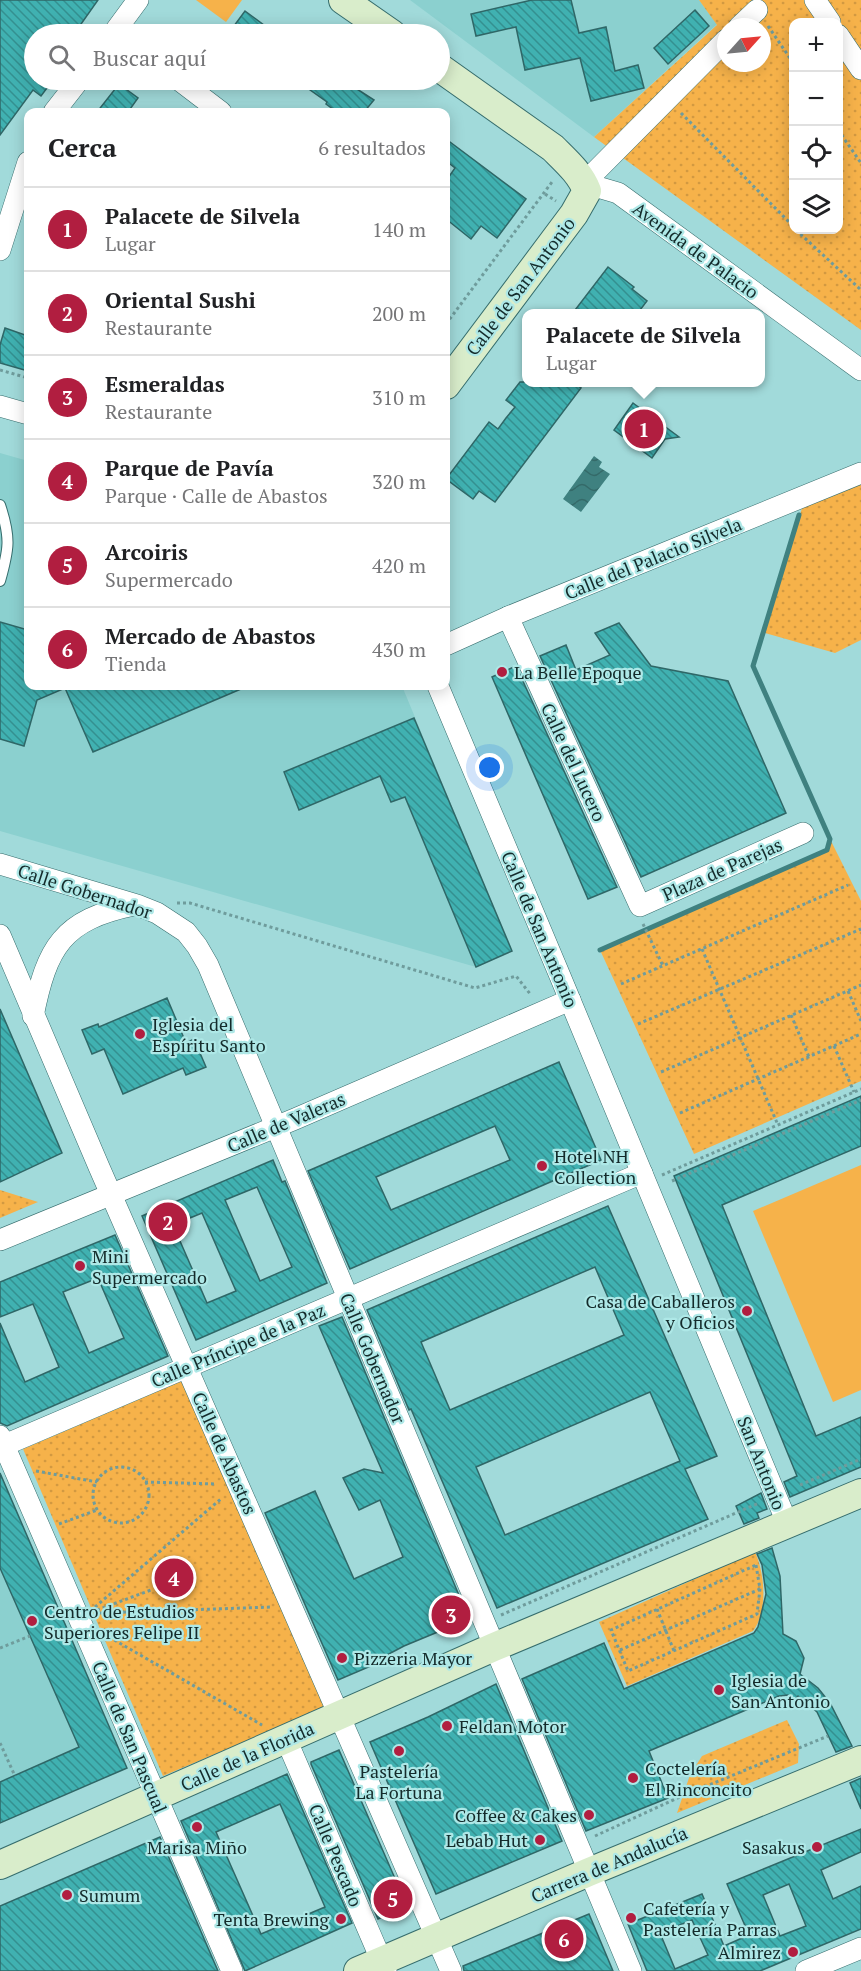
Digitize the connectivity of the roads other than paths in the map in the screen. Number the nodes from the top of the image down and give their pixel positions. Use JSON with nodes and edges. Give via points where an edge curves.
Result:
{"nodes":[{"id":1,"x":138,"y":0,"type":"edge"},
{"id":2,"x":343,"y":0,"type":"edge"},
{"id":3,"x":814,"y":0,"type":"edge"},
{"id":4,"x":756,"y":9,"type":"road end"},
{"id":5,"x":748,"y":18,"type":"edge"},
{"id":6,"x":827,"y":18,"type":"edge"},
{"id":7,"x":123,"y":24,"type":"edge"},
{"id":8,"x":378,"y":24,"type":"edge"},
{"id":9,"x":843,"y":42,"type":"edge"},
{"id":10,"x":717,"y":49,"type":"edge"},
{"id":11,"x":861,"y":69,"type":"edge"},
{"id":12,"x":450,"y":75,"type":"edge"},
{"id":13,"x":71,"y":90,"type":"edge"},
{"id":14,"x":192,"y":90,"type":"edge"},
{"id":15,"x":57,"y":108,"type":"edge"},
{"id":16,"x":216,"y":108,"type":"edge"},
{"id":17,"x":24,"y":168,"type":"edge"},
{"id":18,"x":576,"y":173,"type":"junction"},
{"id":19,"x":10,"y":186,"type":"edge"},
{"id":20,"x":0,"y":250,"type":"edge"},
{"id":21,"x":861,"y":370,"type":"edge"},
{"id":22,"x":450,"y":380,"type":"edge"},
{"id":23,"x":0,"y":406,"type":"edge"},
{"id":24,"x":24,"y":413,"type":"edge"},
{"id":25,"x":861,"y":473,"type":"edge"},
{"id":26,"x":0,"y":505,"type":"edge"},
{"id":27,"x":0,"y":581,"type":"edge"},
{"id":28,"x":508,"y":617,"type":"junction"},
{"id":29,"x":450,"y":643,"type":"edge"},
{"id":30,"x":440,"y":690,"type":"edge"},
{"id":31,"x":803,"y":833,"type":"dead end"},
{"id":32,"x":0,"y":864,"type":"edge"},
{"id":33,"x":137,"y":905,"type":"junction"},
{"id":34,"x":642,"y":915,"type":"joint"},
{"id":35,"x":0,"y":935,"type":"edge"},
{"id":36,"x":570,"y":1000,"type":"junction"},
{"id":37,"x":33,"y":1016,"type":"junction"},
{"id":38,"x":276,"y":1127,"type":"junction"},
{"id":39,"x":651,"y":1174,"type":"junction"},
{"id":40,"x":112,"y":1195,"type":"junction"},
{"id":41,"x":0,"y":1240,"type":"edge"},
{"id":42,"x":348,"y":1298,"type":"junction"},
{"id":43,"x":188,"y":1368,"type":"junction"},
{"id":44,"x":1,"y":1443,"type":"edge"},
{"id":45,"x":861,"y":1493,"type":"edge"},
{"id":46,"x":788,"y":1525,"type":"junction"},
{"id":47,"x":495,"y":1647,"type":"junction"},
{"id":48,"x":339,"y":1715,"type":"junction"},
{"id":49,"x":276,"y":1733,"type":"junction"},
{"id":50,"x":861,"y":1760,"type":"edge"},
{"id":51,"x":156,"y":1796,"type":"junction"},
{"id":52,"x":0,"y":1864,"type":"edge"},
{"id":53,"x":589,"y":1872,"type":"junction"},
{"id":54,"x":436,"y":1938,"type":"junction"},
{"id":55,"x":861,"y":1948,"type":"edge"},
{"id":56,"x":376,"y":1968,"type":"edge"},
{"id":57,"x":232,"y":1971,"type":"edge"},
{"id":58,"x":451,"y":1971,"type":"edge"},
{"id":59,"x":631,"y":1971,"type":"edge"},
{"id":60,"x":806,"y":1971,"type":"edge"}],
"edges":[{"from":1,"to":7,"type":"street"},
{"from":2,"to":8,"type":"main road"},
{"from":3,"to":6,"type":"street"},
{"from":4,"to":5,"type":"street"},
{"from":9,"to":11,"type":"street"},
{"from":10,"to":18,"type":"street","via":[[668,99]]},
{"from":12,"to":18,"type":"main road","via":[[553,148]]},
{"from":13,"to":15,"type":"street"},
{"from":14,"to":16,"type":"street"},
{"from":17,"to":19,"type":"street"},
{"from":18,"to":21,"type":"street","name":"Avenida de Palacio","via":[[618,193]]},
{"from":18,"to":22,"type":"main road","name":"Calle de San Antonio","via":[[587,191],[574,214]]},
{"from":19,"to":20,"type":"street"},
{"from":23,"to":24,"type":"street"},
{"from":25,"to":28,"type":"street","name":"Calle del Palacio Silvela"},
{"from":26,"to":27,"type":"lane","via":[[9,550]]},
{"from":28,"to":29,"type":"street","name":"Calle del Palacio Silvela"},
{"from":28,"to":34,"type":"street","name":"Calle del Lucero"},
{"from":30,"to":36,"type":"street","name":"Calle de San Antonio"},
{"from":31,"to":34,"type":"street","name":"Plaza de Parejas"},
{"from":32,"to":33,"type":"street","name":"Calle Gobernador"},
{"from":33,"to":37,"type":"street","via":[[94,916],[66,935],[46,964]]},
{"from":33,"to":38,"type":"street","name":"Calle Gobernador","via":[[172,921],[197,946]]},
{"from":35,"to":37,"type":"street","name":"Calle de Abastos"},
{"from":36,"to":38,"type":"street","name":"Calle de Valeras"},
{"from":36,"to":39,"type":"street","name":"Calle de San Antonio"},
{"from":37,"to":40,"type":"street","name":"Calle de Abastos"},
{"from":38,"to":40,"type":"street","name":"Calle de Valeras"},
{"from":38,"to":42,"type":"street","name":"Calle Gobernador"},
{"from":39,"to":42,"type":"street","name":"Calle Príncipe de la Paz"},
{"from":39,"to":46,"type":"street","name":"San Antonio"},
{"from":40,"to":41,"type":"street","name":"Calle de Valeras"},
{"from":40,"to":43,"type":"street","name":"Calle de Abastos"},
{"from":42,"to":43,"type":"street","name":"Calle Príncipe de la Paz"},
{"from":42,"to":47,"type":"street","name":"Calle Gobernador"},
{"from":43,"to":44,"type":"street","name":"Calle Príncipe de la Paz"},
{"from":43,"to":48,"type":"street","name":"Calle de Abastos"},
{"from":44,"to":51,"type":"street","name":"Calle de San Pascual"},
{"from":45,"to":46,"type":"main road"},
{"from":46,"to":47,"type":"main road","name":"San Antonio"},
{"from":47,"to":48,"type":"main road","name":"Calle de la Florida"},
{"from":47,"to":53,"type":"street","name":"Calle Gobernador"},
{"from":48,"to":49,"type":"main road","name":"Calle de la Florida"},
{"from":48,"to":54,"type":"street","name":"Calle de Abastos"},
{"from":49,"to":51,"type":"main road","name":"Calle de la Florida"},
{"from":49,"to":56,"type":"street","name":"Calle Pescado"},
{"from":50,"to":53,"type":"main road","name":"Carrera de Andalucía"},
{"from":51,"to":52,"type":"main road","name":"Calle de la Florida"},
{"from":51,"to":57,"type":"street","name":"Calle de San Pascual"},
{"from":53,"to":54,"type":"main road","name":"Carrera de Andalucía"},
{"from":53,"to":59,"type":"street","name":"Calle Gobernador"},
{"from":54,"to":56,"type":"main road","name":"Carrera de Andalucía"},
{"from":54,"to":58,"type":"street","name":"Calle de Abastos"},
{"from":55,"to":60,"type":"street"}]}
